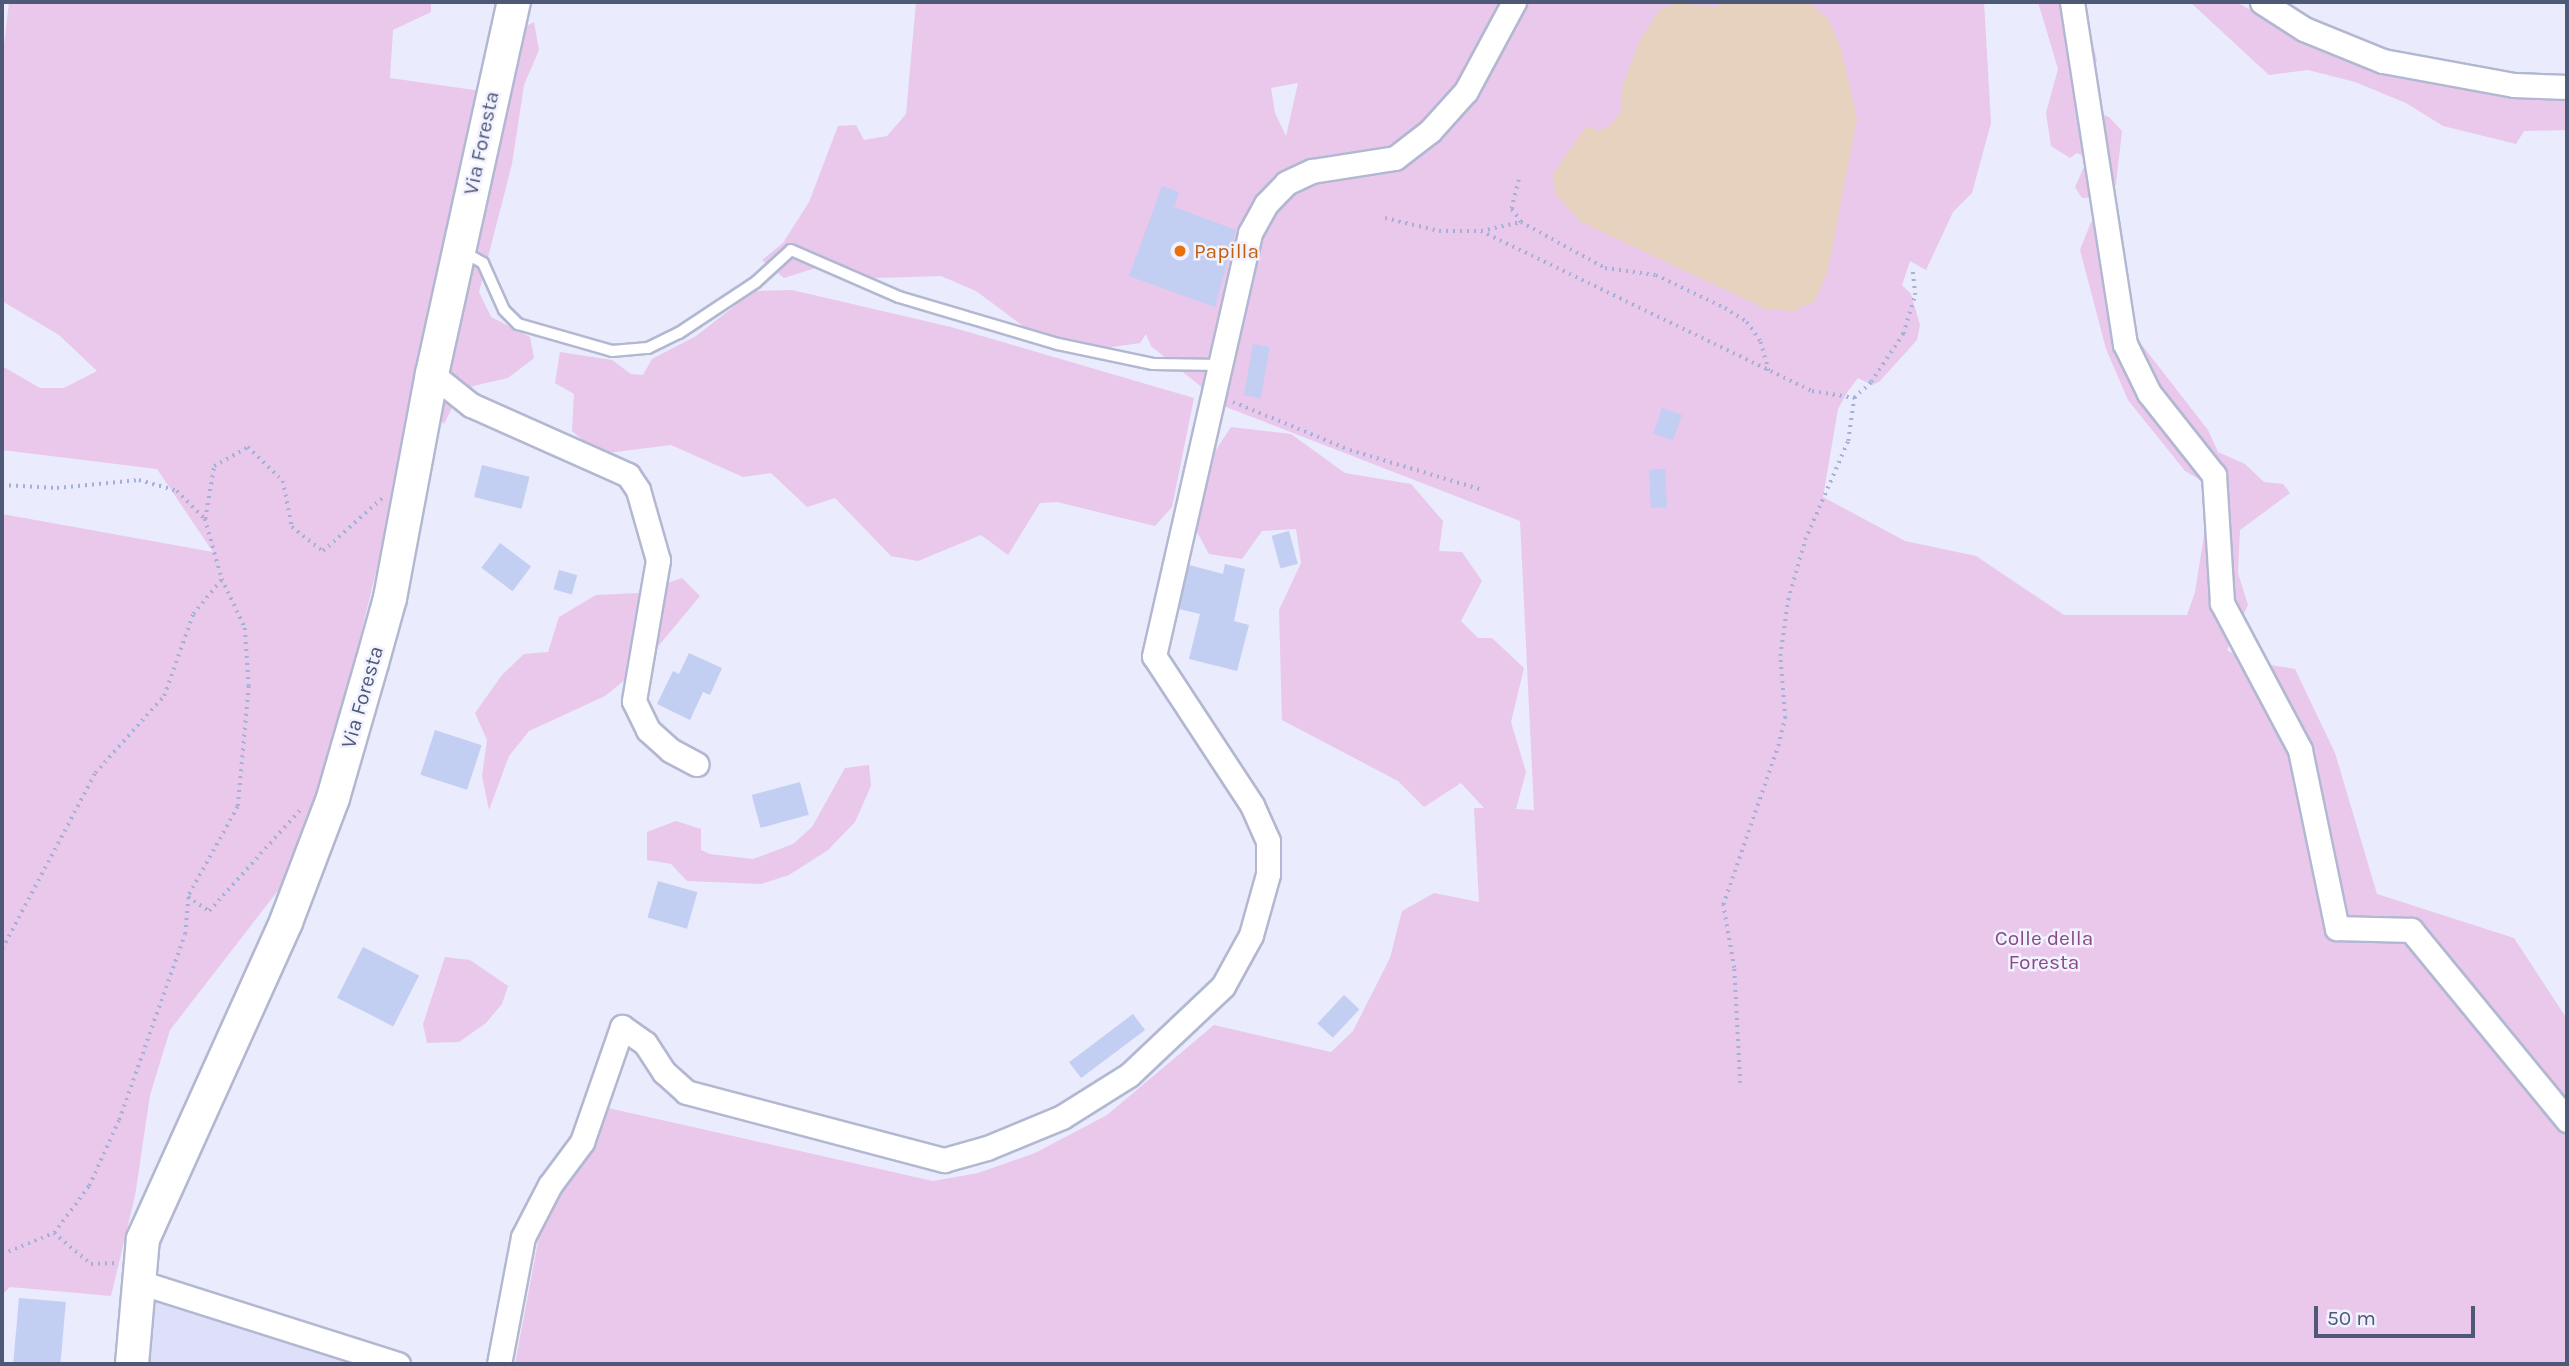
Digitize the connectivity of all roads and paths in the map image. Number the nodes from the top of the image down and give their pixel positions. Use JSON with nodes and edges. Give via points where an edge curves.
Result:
{"nodes":[{"id":1,"x":514,"y":2,"type":"edge"},
{"id":2,"x":1514,"y":2,"type":"edge"},
{"id":3,"x":2072,"y":2,"type":"edge"},
{"id":4,"x":2262,"y":2,"type":"edge"},
{"id":5,"x":2567,"y":87,"type":"edge"},
{"id":6,"x":1519,"y":180,"type":"dead end"},
{"id":7,"x":1385,"y":218,"type":"dead end"},
{"id":8,"x":1521,"y":222,"type":"junction"},
{"id":9,"x":1481,"y":231,"type":"junction"},
{"id":10,"x":458,"y":250,"type":"junction"},
{"id":11,"x":1912,"y":268,"type":"dead end"},
{"id":12,"x":1769,"y":371,"type":"junction"},
{"id":13,"x":432,"y":374,"type":"junction"},
{"id":14,"x":1218,"y":376,"type":"junction"},
{"id":15,"x":1854,"y":398,"type":"junction"},
{"id":16,"x":415,"y":467,"type":"junction"},
{"id":17,"x":2,"y":485,"type":"edge"},
{"id":18,"x":1479,"y":489,"type":"dead end"},
{"id":19,"x":205,"y":519,"type":"junction"},
{"id":20,"x":222,"y":579,"type":"junction"},
{"id":21,"x":696,"y":764,"type":"dead end"},
{"id":22,"x":328,"y":813,"type":"junction"},
{"id":23,"x":188,"y":897,"type":"junction"},
{"id":24,"x":2,"y":949,"type":"edge"},
{"id":25,"x":1740,"y":1083,"type":"dead end"},
{"id":26,"x":2567,"y":1120,"type":"edge"},
{"id":27,"x":54,"y":1233,"type":"junction"},
{"id":28,"x":2,"y":1254,"type":"edge"},
{"id":29,"x":138,"y":1271,"type":"junction"},
{"id":30,"x":132,"y":1364,"type":"edge"},
{"id":31,"x":398,"y":1364,"type":"edge"},
{"id":32,"x":499,"y":1364,"type":"edge"}],
"edges":[{"from":1,"to":10,"type":"main road","name":"Via Foresta"},
{"from":2,"to":14,"type":"street","via":[[1466,90],[1430,131],[1395,158],[1312,171],[1286,183],[1266,204],[1250,233]]},
{"from":3,"to":26,"type":"street","via":[[2126,344],[2150,393],[2214,475],[2221,603],[2300,750],[2337,928],[2411,930]]},
{"from":4,"to":5,"type":"street","via":[[2304,29],[2383,61],[2514,85]]},
{"from":6,"to":8,"type":"path","via":[[1512,209]]},
{"from":7,"to":9,"type":"path","via":[[1439,231]]},
{"from":8,"to":9,"type":"path"},
{"from":8,"to":12,"type":"path","via":[[1605,268],[1656,275],[1747,321],[1761,342]]},
{"from":9,"to":12,"type":"path"},
{"from":10,"to":13,"type":"main road","name":"Via Foresta"},
{"from":10,"to":14,"type":"lane","via":[[483,262],[504,310],[518,324],[612,351],[648,348],[679,333],[756,282],[791,250],[899,297],[1058,344]]},
{"from":11,"to":15,"type":"path","via":[[1915,295],[1909,321],[1871,382]]},
{"from":12,"to":15,"type":"path","via":[[1812,391]]},
{"from":13,"to":16,"type":"main road","name":"Via Foresta"},
{"from":13,"to":21,"type":"street","via":[[471,405],[628,475],[638,490],[658,560],[634,701],[648,730],[670,750]]},
{"from":14,"to":18,"type":"path","via":[[1229,400],[1350,450]]},
{"from":14,"to":32,"type":"street","via":[[1154,656],[1252,805],[1268,841],[1268,874],[1251,934],[1223,986],[1129,1075],[1062,1117],[944,1160],[687,1092],[664,1072],[645,1043],[622,1027],[582,1142],[550,1185],[523,1237]]},
{"from":15,"to":25,"type":"path","via":[[1848,440],[1805,540],[1787,600],[1780,656],[1785,718],[1779,746],[1724,896]]},
{"from":16,"to":19,"type":"path","via":[[323,551],[292,527],[283,481],[248,447],[214,466]]},
{"from":16,"to":22,"type":"main road","name":"Via Foresta","via":[[390,598]]},
{"from":17,"to":19,"type":"path","via":[[57,488],[139,480],[177,491]]},
{"from":19,"to":20,"type":"path"},
{"from":20,"to":23,"type":"path","via":[[244,628],[249,686],[238,807]]},
{"from":20,"to":24,"type":"path","via":[[193,614],[164,696],[95,773]]},
{"from":22,"to":23,"type":"path","via":[[299,809],[209,911]]},
{"from":22,"to":29,"type":"main road","name":"Via Foresta","via":[[286,922],[160,1194]]},
{"from":23,"to":27,"type":"path","via":[[185,934],[119,1120],[89,1186]]},
{"from":27,"to":28,"type":"path"},
{"from":27,"to":29,"type":"path","via":[[91,1264]]},
{"from":29,"to":30,"type":"main road","name":"Via Foresta"},
{"from":29,"to":31,"type":"street"}]}
